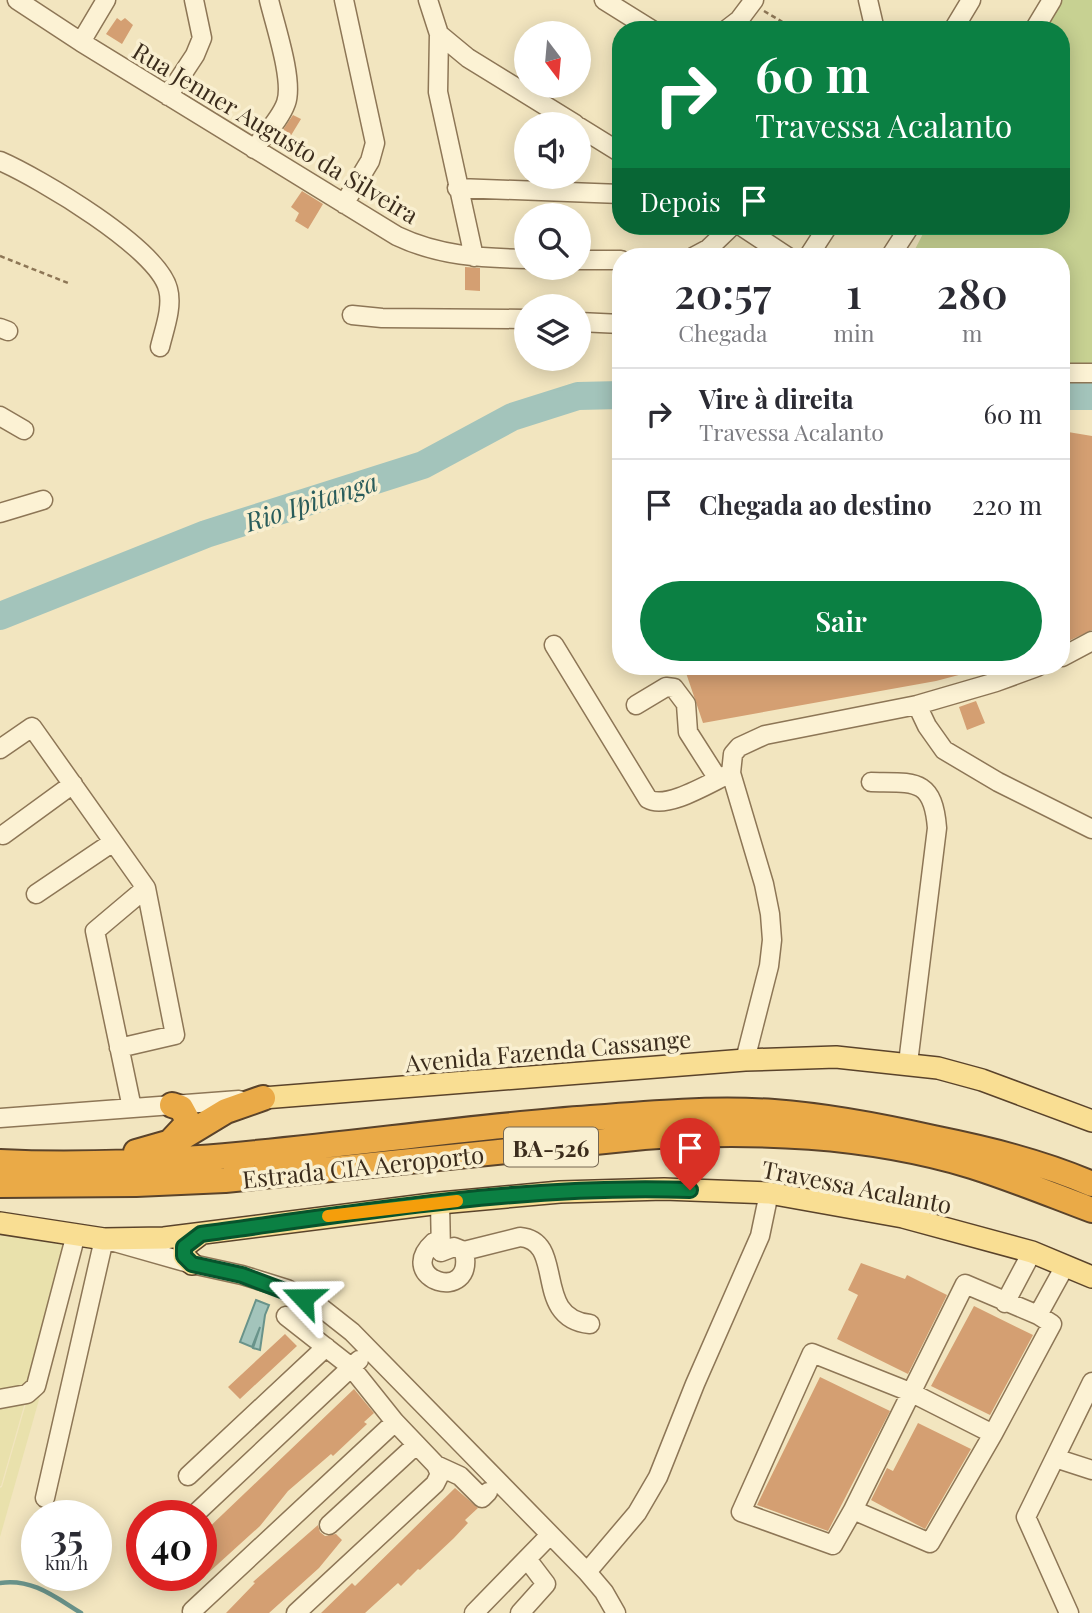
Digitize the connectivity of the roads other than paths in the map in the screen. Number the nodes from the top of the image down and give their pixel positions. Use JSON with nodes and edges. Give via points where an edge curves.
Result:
{"nodes":[{"id":1,"x":17,"y":0,"type":"edge"},
{"id":2,"x":106,"y":0,"type":"edge"},
{"id":3,"x":194,"y":0,"type":"edge"},
{"id":4,"x":269,"y":0,"type":"edge"},
{"id":5,"x":344,"y":0,"type":"edge"},
{"id":6,"x":428,"y":0,"type":"edge"},
{"id":7,"x":604,"y":0,"type":"edge"},
{"id":8,"x":868,"y":0,"type":"edge"},
{"id":9,"x":971,"y":0,"type":"edge"},
{"id":10,"x":1052,"y":0,"type":"edge"},
{"id":11,"x":753,"y":2,"type":"edge"},
{"id":12,"x":638,"y":21,"type":"edge"},
{"id":13,"x":737,"y":21,"type":"edge"},
{"id":14,"x":873,"y":21,"type":"edge"},
{"id":15,"x":958,"y":21,"type":"edge"},
{"id":16,"x":1039,"y":21,"type":"edge"},
{"id":17,"x":439,"y":34,"type":"junction"},
{"id":18,"x":80,"y":42,"type":"junction"},
{"id":19,"x":168,"y":96,"type":"junction"},
{"id":20,"x":556,"y":112,"type":"edge"},
{"id":21,"x":591,"y":134,"type":"edge"},
{"id":22,"x":612,"y":147,"type":"edge"},
{"id":23,"x":254,"y":149,"type":"junction"},
{"id":24,"x":0,"y":161,"type":"edge"},
{"id":25,"x":457,"y":188,"type":"junction"},
{"id":26,"x":612,"y":194,"type":"edge"},
{"id":27,"x":344,"y":204,"type":"junction"},
{"id":28,"x":723,"y":235,"type":"edge"},
{"id":29,"x":754,"y":235,"type":"edge"},
{"id":30,"x":709,"y":248,"type":"edge"},
{"id":31,"x":773,"y":248,"type":"edge"},
{"id":32,"x":474,"y":257,"type":"junction"},
{"id":33,"x":514,"y":258,"type":"edge"},
{"id":34,"x":591,"y":260,"type":"edge"},
{"id":35,"x":612,"y":260,"type":"edge"},
{"id":36,"x":352,"y":315,"type":"dead end"},
{"id":37,"x":514,"y":319,"type":"edge"},
{"id":38,"x":591,"y":323,"type":"edge"},
{"id":39,"x":612,"y":324,"type":"edge"},
{"id":40,"x":160,"y":347,"type":"dead end"},
{"id":41,"x":1070,"y":373,"type":"edge"},
{"id":42,"x":1092,"y":373,"type":"edge"},
{"id":43,"x":0,"y":416,"type":"edge"},
{"id":44,"x":24,"y":430,"type":"dead end"},
{"id":45,"x":43,"y":500,"type":"dead end"},
{"id":46,"x":0,"y":513,"type":"edge"},
{"id":47,"x":1092,"y":641,"type":"edge"},
{"id":48,"x":554,"y":645,"type":"dead end"},
{"id":49,"x":1070,"y":653,"type":"edge"},
{"id":50,"x":995,"y":675,"type":"edge"},
{"id":51,"x":636,"y":705,"type":"dead end"},
{"id":52,"x":918,"y":705,"type":"junction"},
{"id":53,"x":0,"y":749,"type":"edge"},
{"id":54,"x":725,"y":776,"type":"junction"},
{"id":55,"x":871,"y":782,"type":"dead end"},
{"id":56,"x":73,"y":784,"type":"junction"},
{"id":57,"x":1092,"y":829,"type":"edge"},
{"id":58,"x":3,"y":835,"type":"dead end"},
{"id":59,"x":113,"y":842,"type":"junction"},
{"id":60,"x":146,"y":888,"type":"junction"},
{"id":61,"x":36,"y":894,"type":"dead end"},
{"id":62,"x":119,"y":1048,"type":"junction"},
{"id":63,"x":746,"y":1060,"type":"junction"},
{"id":64,"x":908,"y":1063,"type":"junction"},
{"id":65,"x":263,"y":1098,"type":"junction"},
{"id":66,"x":172,"y":1105,"type":"junction"},
{"id":67,"x":132,"y":1108,"type":"junction"},
{"id":68,"x":0,"y":1118,"type":"edge"},
{"id":69,"x":1092,"y":1121,"type":"edge"},
{"id":70,"x":168,"y":1143,"type":"junction"},
{"id":71,"x":0,"y":1162,"type":"edge"},
{"id":72,"x":71,"y":1166,"type":"junction"},
{"id":73,"x":1092,"y":1184,"type":"edge"},
{"id":74,"x":0,"y":1185,"type":"edge"},
{"id":75,"x":769,"y":1193,"type":"junction"},
{"id":76,"x":440,"y":1203,"type":"junction"},
{"id":77,"x":1092,"y":1210,"type":"edge"},
{"id":78,"x":0,"y":1223,"type":"edge"},
{"id":79,"x":76,"y":1234,"type":"junction"},
{"id":80,"x":201,"y":1234,"type":"junction"},
{"id":81,"x":104,"y":1239,"type":"junction"},
{"id":82,"x":464,"y":1251,"type":"junction"},
{"id":83,"x":441,"y":1252,"type":"junction"},
{"id":84,"x":1032,"y":1252,"type":"junction"},
{"id":85,"x":192,"y":1264,"type":"junction"},
{"id":86,"x":1065,"y":1266,"type":"junction"},
{"id":87,"x":1092,"y":1277,"type":"edge"},
{"id":88,"x":1005,"y":1303,"type":"junction"},
{"id":89,"x":1038,"y":1315,"type":"junction"},
{"id":90,"x":286,"y":1316,"type":"dead end"},
{"id":91,"x":590,"y":1325,"type":"dead end"},
{"id":92,"x":326,"y":1347,"type":"junction"},
{"id":93,"x":369,"y":1350,"type":"junction"},
{"id":94,"x":351,"y":1367,"type":"junction"},
{"id":95,"x":1092,"y":1382,"type":"edge"},
{"id":96,"x":910,"y":1392,"type":"junction"},
{"id":97,"x":0,"y":1399,"type":"edge"},
{"id":98,"x":395,"y":1422,"type":"junction"},
{"id":99,"x":993,"y":1434,"type":"junction"},
{"id":100,"x":416,"y":1445,"type":"junction"},
{"id":101,"x":1055,"y":1458,"type":"junction"},
{"id":102,"x":436,"y":1465,"type":"junction"},
{"id":103,"x":1092,"y":1470,"type":"edge"},
{"id":104,"x":188,"y":1476,"type":"dead end"},
{"id":105,"x":488,"y":1492,"type":"dead end"},
{"id":106,"x":45,"y":1498,"type":"dead end"},
{"id":107,"x":210,"y":1500,"type":"edge"},
{"id":108,"x":853,"y":1510,"type":"junction"},
{"id":109,"x":329,"y":1525,"type":"dead end"},
{"id":110,"x":545,"y":1540,"type":"junction"},
{"id":111,"x":527,"y":1559,"type":"junction"},
{"id":112,"x":587,"y":1572,"type":"junction"},
{"id":113,"x":192,"y":1611,"type":"dead end"},
{"id":114,"x":296,"y":1613,"type":"edge"},
{"id":115,"x":474,"y":1613,"type":"edge"},
{"id":116,"x":520,"y":1613,"type":"edge"},
{"id":117,"x":616,"y":1613,"type":"edge"},
{"id":118,"x":1069,"y":1613,"type":"edge"}],
"edges":[{"from":1,"to":18,"type":"street","name":"Rua Jenner Augusto da Silveira"},
{"from":2,"to":18,"type":"street"},
{"from":3,"to":19,"type":"street","via":[[202,38]]},
{"from":4,"to":23,"type":"street","via":[[288,99]]},
{"from":5,"to":27,"type":"street","via":[[374,143],[370,161]]},
{"from":6,"to":17,"type":"street"},
{"from":7,"to":12,"type":"street"},
{"from":8,"to":14,"type":"street"},
{"from":9,"to":15,"type":"street"},
{"from":10,"to":16,"type":"street"},
{"from":11,"to":13,"type":"street"},
{"from":17,"to":20,"type":"street","via":[[468,58]]},
{"from":17,"to":25,"type":"street","via":[[438,92]]},
{"from":18,"to":19,"type":"street","name":"Rua Jenner Augusto da Silveira"},
{"from":19,"to":23,"type":"street","name":"Rua Jenner Augusto da Silveira"},
{"from":21,"to":22,"type":"street"},
{"from":23,"to":27,"type":"street","name":"Rua Jenner Augusto da Silveira"},
{"from":24,"to":40,"type":"street","via":[[63,194],[138,249],[160,273],[170,300]]},
{"from":25,"to":26,"type":"street"},
{"from":25,"to":32,"type":"street"},
{"from":27,"to":32,"type":"street","name":"Rua Jenner Augusto da Silveira","via":[[415,244]]},
{"from":28,"to":30,"type":"street"},
{"from":29,"to":31,"type":"street"},
{"from":32,"to":33,"type":"street","name":"Rua Jenner Augusto da Silveira"},
{"from":34,"to":35,"type":"street"},
{"from":36,"to":37,"type":"street"},
{"from":38,"to":39,"type":"street"},
{"from":41,"to":42,"type":"street"},
{"from":43,"to":44,"type":"street"},
{"from":45,"to":46,"type":"street"},
{"from":47,"to":49,"type":"street"},
{"from":48,"to":54,"type":"street","via":[[648,799],[662,803]]},
{"from":50,"to":52,"type":"street"},
{"from":51,"to":54,"type":"street","via":[[666,687],[674,688],[686,704],[688,732]]},
{"from":52,"to":54,"type":"street","via":[[757,738],[733,754]]},
{"from":52,"to":57,"type":"street","via":[[926,726],[944,750]]},
{"from":53,"to":56,"type":"street","via":[[32,727]]},
{"from":54,"to":63,"type":"street","via":[[771,914],[769,966]]},
{"from":55,"to":64,"type":"street","via":[[922,786],[936,813]]},
{"from":56,"to":58,"type":"street"},
{"from":56,"to":59,"type":"street"},
{"from":59,"to":60,"type":"street"},
{"from":59,"to":61,"type":"street"},
{"from":60,"to":62,"type":"street","via":[[95,931]]},
{"from":60,"to":62,"type":"street","via":[[175,1035]]},
{"from":62,"to":67,"type":"street"},
{"from":63,"to":64,"type":"main road","name":"Avenida Fazenda Cassange","via":[[836,1057]]},
{"from":63,"to":65,"type":"main road","name":"Avenida Fazenda Cassange"},
{"from":64,"to":69,"type":"main road","name":"Avenida Fazenda Cassange","via":[[982,1080]]},
{"from":65,"to":66,"type":"street","name":"Avenida Fazenda Cassange"},
{"from":65,"to":70,"type":"highway","via":[[226,1111],[191,1135]]},
{"from":66,"to":67,"type":"street","name":"Avenida Fazenda Cassange"},
{"from":66,"to":70,"type":"highway","via":[[181,1108],[187,1119]]},
{"from":67,"to":68,"type":"street","name":"Avenida Fazenda Cassange"},
{"from":70,"to":72,"type":"highway"},
{"from":71,"to":72,"type":"highway","name":"Estrada CIA Aeroporto","number":"BA-526"},
{"from":72,"to":73,"type":"highway","name":"Estrada CIA Aeroporto","number":"BA-526","via":[[151,1163],[541,1121],[703,1111],[771,1112],[818,1116],[973,1146],[1057,1169]]},
{"from":74,"to":77,"type":"highway","name":"Estrada CIA Aeroporto","number":"BA-526","via":[[225,1180],[644,1137],[755,1134],[915,1153],[969,1166]]},
{"from":75,"to":76,"type":"main road","name":"Travessa Acalanto","via":[[560,1192]]},
{"from":75,"to":84,"type":"main road","name":"Travessa Acalanto","via":[[904,1217]]},
{"from":75,"to":112,"type":"street","via":[[760,1236],[654,1487]]},
{"from":76,"to":80,"type":"main road","name":"Travessa Acalanto"},
{"from":76,"to":83,"type":"street"},
{"from":78,"to":79,"type":"main road","name":"Travessa Acalanto"},
{"from":79,"to":81,"type":"main road","name":"Travessa Acalanto"},
{"from":79,"to":97,"type":"street","via":[[36,1386],[27,1394]]},
{"from":80,"to":81,"type":"main road","name":"Travessa Acalanto"},
{"from":80,"to":85,"type":"main road","via":[[184,1247],[184,1256]]},
{"from":81,"to":85,"type":"street","name":"Travessa Acalanto"},
{"from":81,"to":106,"type":"street"},
{"from":82,"to":83,"type":"street","via":[[454,1247]]},
{"from":82,"to":83,"type":"street","via":[[463,1273],[455,1281],[443,1283],[432,1280],[422,1260],[434,1242]]},
{"from":82,"to":91,"type":"street","via":[[529,1238],[543,1253],[559,1309],[567,1318]]},
{"from":84,"to":86,"type":"main road","name":"Travessa Acalanto"},
{"from":84,"to":88,"type":"street"},
{"from":85,"to":93,"type":"street","name":"Travessa Acalanto","via":[[287,1290],[319,1306]]},
{"from":86,"to":87,"type":"main road","name":"Travessa Acalanto"},
{"from":86,"to":89,"type":"street"},
{"from":88,"to":89,"type":"street"},
{"from":88,"to":96,"type":"street","via":[[965,1284]]},
{"from":89,"to":99,"type":"street","via":[[1052,1324]]},
{"from":90,"to":92,"type":"street"},
{"from":92,"to":94,"type":"street"},
{"from":92,"to":104,"type":"street"},
{"from":93,"to":94,"type":"street"},
{"from":93,"to":110,"type":"street","name":"Travessa Acalanto"},
{"from":94,"to":98,"type":"street"},
{"from":94,"to":107,"type":"street"},
{"from":95,"to":101,"type":"street"},
{"from":96,"to":99,"type":"street"},
{"from":96,"to":108,"type":"street"},
{"from":96,"to":108,"type":"street","via":[[812,1353],[741,1512],[833,1545]]},
{"from":98,"to":100,"type":"street"},
{"from":98,"to":113,"type":"street"},
{"from":99,"to":108,"type":"street","via":[[930,1543]]},
{"from":100,"to":102,"type":"street"},
{"from":100,"to":109,"type":"street"},
{"from":101,"to":103,"type":"street"},
{"from":101,"to":118,"type":"street","via":[[1027,1517]]},
{"from":102,"to":105,"type":"street","via":[[460,1476],[482,1498]]},
{"from":102,"to":114,"type":"street","via":[[440,1474],[435,1484]]},
{"from":110,"to":111,"type":"street"},
{"from":110,"to":112,"type":"street","name":"Travessa Acalanto"},
{"from":111,"to":115,"type":"street"},
{"from":111,"to":116,"type":"street","via":[[546,1584]]},
{"from":112,"to":117,"type":"street","name":"Travessa Acalanto"}]}
